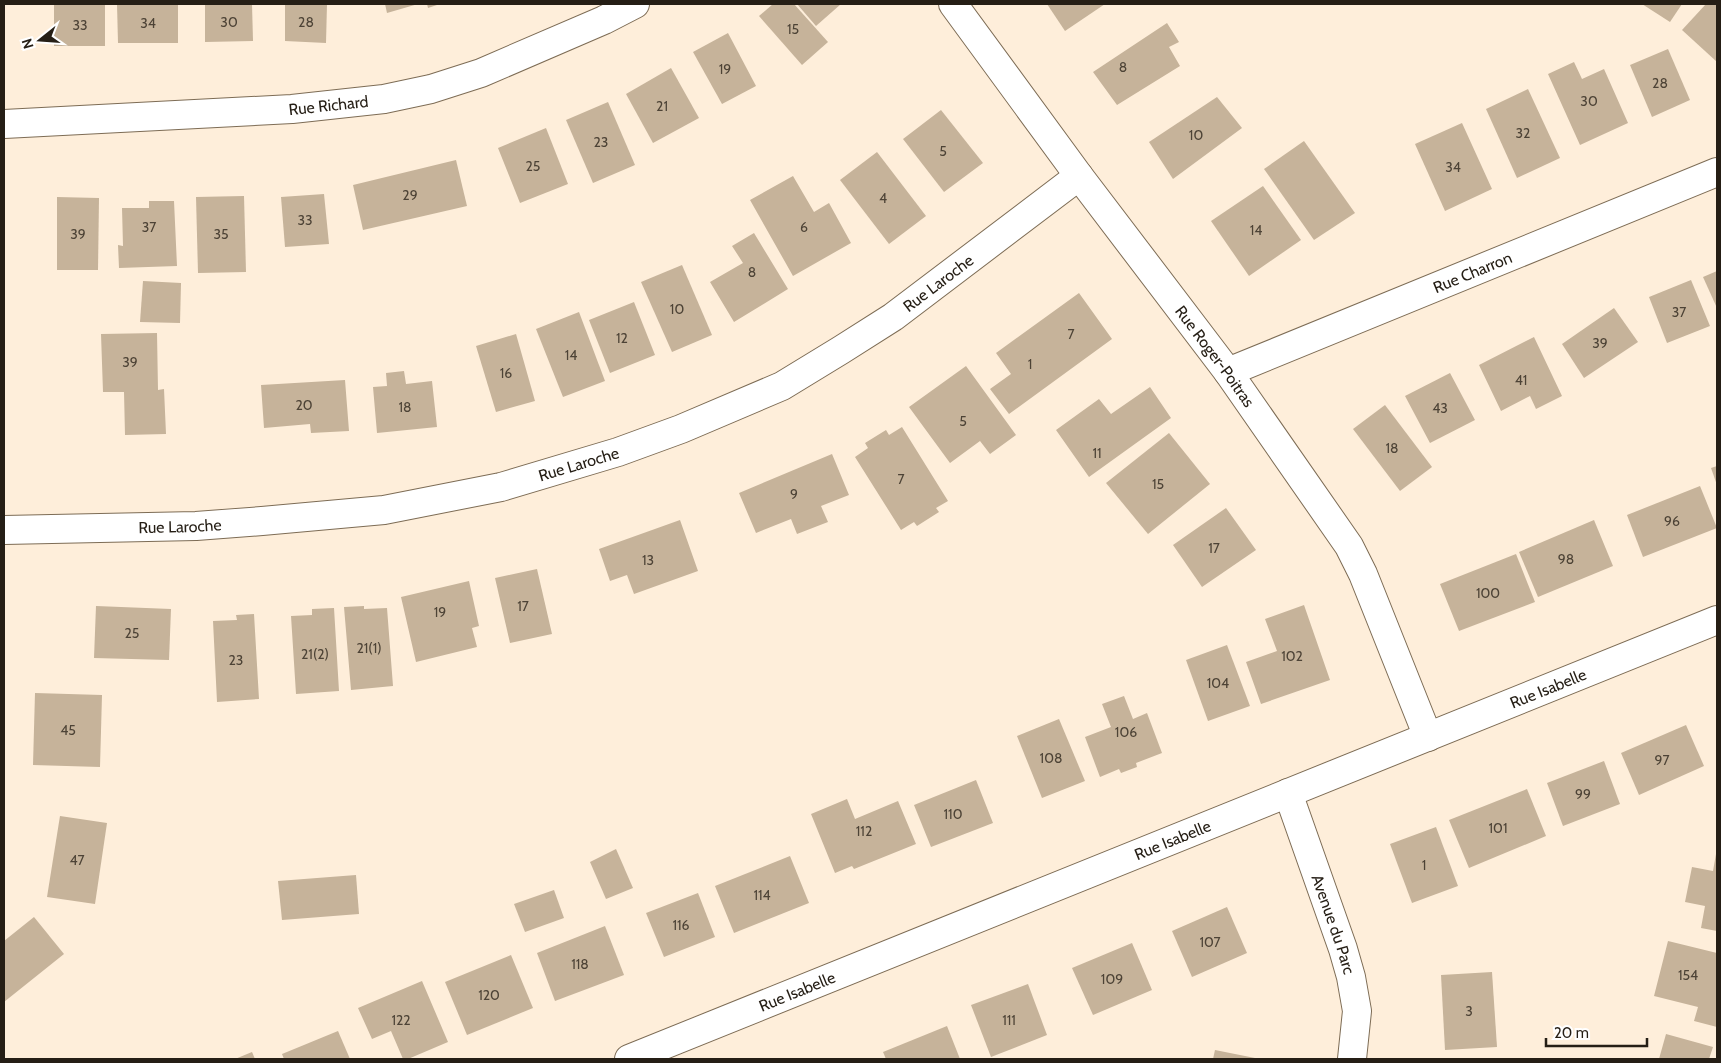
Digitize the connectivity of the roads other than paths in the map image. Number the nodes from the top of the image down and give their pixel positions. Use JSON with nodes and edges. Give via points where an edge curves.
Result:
{"nodes":[{"id":1,"x":635,"y":4,"type":"edge"},
{"id":2,"x":953,"y":4,"type":"edge"},
{"id":3,"x":4,"y":124,"type":"edge"},
{"id":4,"x":1717,"y":172,"type":"edge"},
{"id":5,"x":1079,"y":176,"type":"junction"},
{"id":6,"x":1228,"y":372,"type":"junction"},
{"id":7,"x":4,"y":530,"type":"edge"},
{"id":8,"x":1717,"y":620,"type":"edge"},
{"id":9,"x":1428,"y":737,"type":"junction"},
{"id":10,"x":1288,"y":793,"type":"junction"},
{"id":11,"x":629,"y":1059,"type":"edge"},
{"id":12,"x":1352,"y":1059,"type":"edge"}],
"edges":[{"from":1,"to":3,"type":"street","name":"Rue Richard","via":[[481,73],[384,100]]},
{"from":2,"to":5,"type":"street","name":"Rue Roger-Poitras"},
{"from":4,"to":6,"type":"street","name":"Rue Charron"},
{"from":5,"to":6,"type":"street","name":"Rue Roger-Poitras"},
{"from":5,"to":7,"type":"street","name":"Rue Laroche","via":[[893,317],[799,376],[730,408],[618,452],[501,487],[384,510],[196,526]]},
{"from":6,"to":9,"type":"street","name":"Rue Roger-Poitras","via":[[1349,546]]},
{"from":8,"to":9,"type":"street","name":"Rue Isabelle"},
{"from":9,"to":10,"type":"street","name":"Rue Isabelle"},
{"from":10,"to":11,"type":"street","name":"Rue Isabelle"},
{"from":10,"to":12,"type":"street","name":"Avenue du Parc","via":[[1351,977],[1357,1012]]}]}
